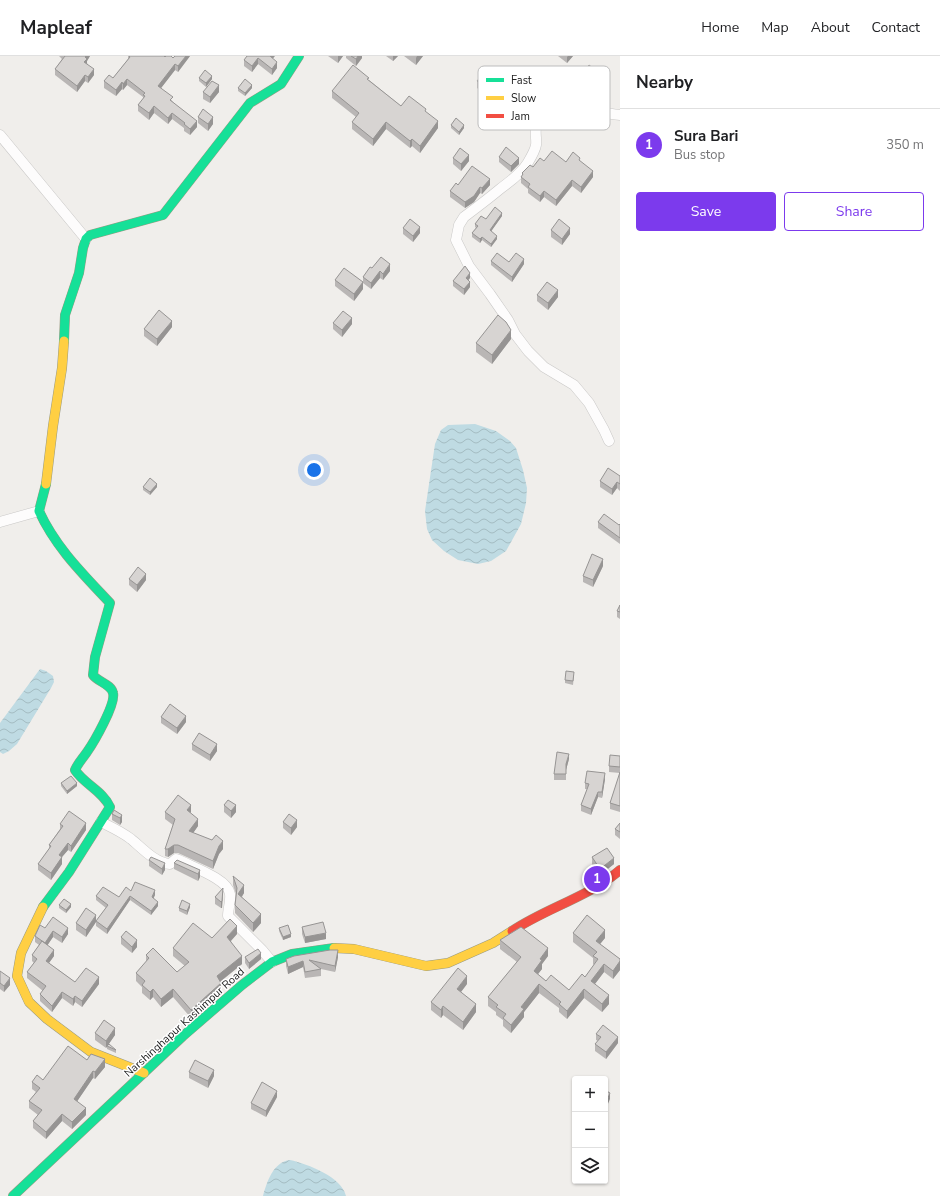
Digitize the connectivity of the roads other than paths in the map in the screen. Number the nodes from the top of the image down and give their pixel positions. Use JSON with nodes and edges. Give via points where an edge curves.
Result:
{"nodes":[{"id":1,"x":299,"y":56,"type":"edge"},
{"id":2,"x":610,"y":114,"type":"edge"},
{"id":3,"x":620,"y":115,"type":"edge"},
{"id":4,"x":536,"y":130,"type":"edge"},
{"id":5,"x":0,"y":135,"type":"edge"},
{"id":6,"x":86,"y":239,"type":"junction"},
{"id":7,"x":609,"y":441,"type":"dead end"},
{"id":8,"x":39,"y":511,"type":"junction"},
{"id":9,"x":0,"y":522,"type":"edge"},
{"id":10,"x":101,"y":822,"type":"junction"},
{"id":11,"x":620,"y":870,"type":"edge"},
{"id":12,"x":620,"y":877,"type":"edge"},
{"id":13,"x":607,"y":881,"type":"junction"},
{"id":14,"x":272,"y":962,"type":"junction"},
{"id":15,"x":144,"y":1073,"type":"junction"},
{"id":16,"x":14,"y":1196,"type":"edge"}],
"edges":[{"from":1,"to":6,"type":"street","via":[[281,84],[250,103],[163,215],[90,235]]},
{"from":2,"to":3,"type":"street"},
{"from":4,"to":7,"type":"street","via":[[536,146],[528,163],[520,174],[464,218],[459,225],[456,240],[469,266],[508,320],[515,334],[544,367],[574,385],[588,403]]},
{"from":5,"to":6,"type":"street"},
{"from":6,"to":8,"type":"street","via":[[79,273],[65,315],[62,368],[47,482]]},
{"from":8,"to":9,"type":"street"},
{"from":8,"to":10,"type":"street","via":[[65,554],[110,603],[95,657],[93,675],[97,681],[109,687],[113,701],[75,770],[83,781],[110,804]]},
{"from":10,"to":14,"type":"street","via":[[130,838],[160,861],[170,864],[176,859],[179,860],[206,872],[226,886],[230,894],[228,916]]},
{"from":10,"to":15,"type":"street","via":[[69,872],[44,904],[21,953],[18,976],[29,1002],[47,1019],[91,1052]]},
{"from":11,"to":13,"type":"street","name":"Narshinghapur Kashimpur Road"},
{"from":12,"to":13,"type":"street"},
{"from":13,"to":14,"type":"street","name":"Narshinghapur Kashimpur Road","via":[[448,963],[426,966],[354,949],[329,948],[292,954]]},
{"from":14,"to":15,"type":"street","name":"Narshinghapur Kashimpur Road","via":[[218,1005]]},
{"from":15,"to":16,"type":"street","name":"Narshinghapur Kashimpur Road"}]}
